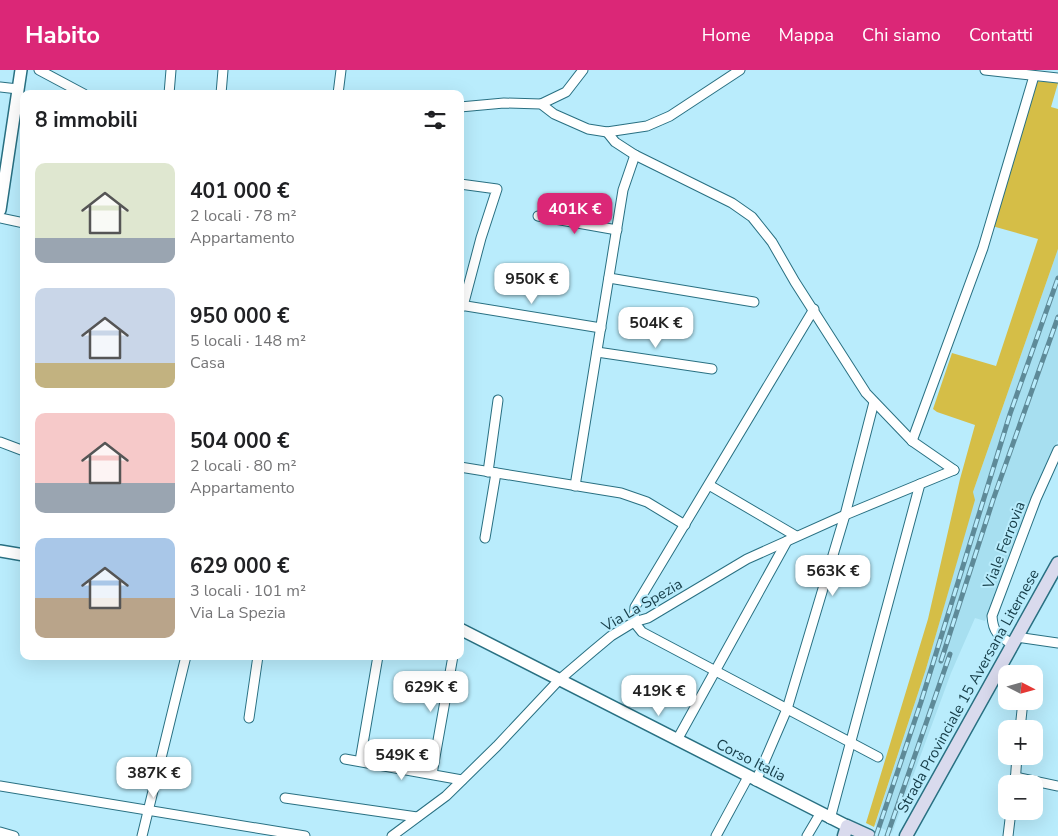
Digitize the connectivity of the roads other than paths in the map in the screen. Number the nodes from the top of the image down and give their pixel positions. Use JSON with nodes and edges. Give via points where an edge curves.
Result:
{"nodes":[{"id":1,"x":21,"y":70,"type":"edge"},
{"id":2,"x":38,"y":70,"type":"edge"},
{"id":3,"x":171,"y":70,"type":"edge"},
{"id":4,"x":223,"y":70,"type":"edge"},
{"id":5,"x":342,"y":70,"type":"edge"},
{"id":6,"x":583,"y":70,"type":"edge"},
{"id":7,"x":740,"y":70,"type":"edge"},
{"id":8,"x":985,"y":70,"type":"edge"},
{"id":9,"x":995,"y":70,"type":"edge"},
{"id":10,"x":1034,"y":76,"type":"junction"},
{"id":11,"x":1058,"y":78,"type":"edge"},
{"id":12,"x":0,"y":87,"type":"edge"},
{"id":13,"x":18,"y":90,"type":"junction"},
{"id":14,"x":76,"y":90,"type":"edge"},
{"id":15,"x":169,"y":90,"type":"edge"},
{"id":16,"x":221,"y":90,"type":"edge"},
{"id":17,"x":339,"y":90,"type":"edge"},
{"id":18,"x":541,"y":104,"type":"junction"},
{"id":19,"x":464,"y":107,"type":"edge"},
{"id":20,"x":607,"y":132,"type":"junction"},
{"id":21,"x":635,"y":155,"type":"junction"},
{"id":22,"x":464,"y":185,"type":"edge"},
{"id":23,"x":0,"y":210,"type":"edge"},
{"id":24,"x":538,"y":216,"type":"dead end"},
{"id":25,"x":0,"y":218,"type":"edge"},
{"id":26,"x":20,"y":222,"type":"edge"},
{"id":27,"x":617,"y":230,"type":"junction"},
{"id":28,"x":609,"y":278,"type":"junction"},
{"id":29,"x":464,"y":298,"type":"edge"},
{"id":30,"x":754,"y":302,"type":"dead end"},
{"id":31,"x":464,"y":305,"type":"edge"},
{"id":32,"x":814,"y":309,"type":"junction"},
{"id":33,"x":600,"y":328,"type":"junction"},
{"id":34,"x":597,"y":352,"type":"junction"},
{"id":35,"x":712,"y":370,"type":"dead end"},
{"id":36,"x":498,"y":400,"type":"dead end"},
{"id":37,"x":874,"y":402,"type":"junction"},
{"id":38,"x":912,"y":441,"type":"junction"},
{"id":39,"x":0,"y":442,"type":"edge"},
{"id":40,"x":20,"y":450,"type":"edge"},
{"id":41,"x":1057,"y":452,"type":"edge"},
{"id":42,"x":464,"y":469,"type":"edge"},
{"id":43,"x":492,"y":473,"type":"junction"},
{"id":44,"x":920,"y":484,"type":"junction"},
{"id":45,"x":709,"y":485,"type":"junction"},
{"id":46,"x":574,"y":486,"type":"junction"},
{"id":47,"x":845,"y":515,"type":"junction"},
{"id":48,"x":684,"y":526,"type":"junction"},
{"id":49,"x":796,"y":536,"type":"junction"},
{"id":50,"x":485,"y":538,"type":"dead end"},
{"id":51,"x":787,"y":540,"type":"junction"},
{"id":52,"x":0,"y":551,"type":"edge"},
{"id":53,"x":20,"y":554,"type":"edge"},
{"id":54,"x":1058,"y":562,"type":"edge"},
{"id":55,"x":634,"y":622,"type":"junction"},
{"id":56,"x":464,"y":630,"type":"edge"},
{"id":57,"x":1014,"y":641,"type":"junction"},
{"id":58,"x":1058,"y":643,"type":"edge"},
{"id":59,"x":185,"y":660,"type":"edge"},
{"id":60,"x":257,"y":660,"type":"edge"},
{"id":61,"x":377,"y":660,"type":"edge"},
{"id":62,"x":452,"y":660,"type":"edge"},
{"id":63,"x":1005,"y":665,"type":"edge"},
{"id":64,"x":714,"y":671,"type":"junction"},
{"id":65,"x":998,"y":679,"type":"edge"},
{"id":66,"x":559,"y":680,"type":"junction"},
{"id":67,"x":787,"y":709,"type":"junction"},
{"id":68,"x":249,"y":718,"type":"dead end"},
{"id":69,"x":677,"y":740,"type":"junction"},
{"id":70,"x":851,"y":743,"type":"junction"},
{"id":71,"x":878,"y":757,"type":"dead end"},
{"id":72,"x":345,"y":759,"type":"dead end"},
{"id":73,"x":360,"y":762,"type":"junction"},
{"id":74,"x":432,"y":774,"type":"junction"},
{"id":75,"x":752,"y":779,"type":"junction"},
{"id":76,"x":462,"y":780,"type":"junction"},
{"id":77,"x":1043,"y":784,"type":"edge"},
{"id":78,"x":0,"y":786,"type":"edge"},
{"id":79,"x":1058,"y":786,"type":"edge"},
{"id":80,"x":285,"y":798,"type":"dead end"},
{"id":81,"x":149,"y":810,"type":"junction"},
{"id":82,"x":825,"y":816,"type":"junction"},
{"id":83,"x":418,"y":817,"type":"junction"},
{"id":84,"x":1010,"y":820,"type":"edge"},
{"id":85,"x":845,"y":831,"type":"edge"},
{"id":86,"x":0,"y":832,"type":"edge"},
{"id":87,"x":14,"y":836,"type":"edge"},
{"id":88,"x":142,"y":836,"type":"edge"},
{"id":89,"x":305,"y":836,"type":"edge"},
{"id":90,"x":392,"y":836,"type":"edge"},
{"id":91,"x":716,"y":836,"type":"edge"},
{"id":92,"x":807,"y":836,"type":"edge"},
{"id":93,"x":869,"y":836,"type":"edge"},
{"id":94,"x":906,"y":836,"type":"edge"},
{"id":95,"x":1008,"y":836,"type":"edge"}],
"edges":[{"from":1,"to":13,"type":"street"},
{"from":2,"to":14,"type":"street"},
{"from":3,"to":15,"type":"street"},
{"from":4,"to":16,"type":"street"},
{"from":5,"to":17,"type":"street"},
{"from":6,"to":18,"type":"street","via":[[566,92]]},
{"from":7,"to":20,"type":"street","via":[[670,116],[646,126]]},
{"from":8,"to":9,"type":"street"},
{"from":9,"to":10,"type":"street"},
{"from":10,"to":11,"type":"street"},
{"from":10,"to":38,"type":"street","via":[[983,248]]},
{"from":12,"to":13,"type":"street"},
{"from":13,"to":23,"type":"street"},
{"from":18,"to":19,"type":"street"},
{"from":18,"to":20,"type":"street","via":[[554,114],[588,129]]},
{"from":20,"to":21,"type":"street","via":[[615,142]]},
{"from":21,"to":27,"type":"street","via":[[623,190]]},
{"from":21,"to":32,"type":"street","via":[[732,203],[752,217],[772,242]]},
{"from":22,"to":29,"type":"street","via":[[497,189]]},
{"from":24,"to":27,"type":"street"},
{"from":25,"to":26,"type":"street"},
{"from":27,"to":28,"type":"street"},
{"from":28,"to":30,"type":"street"},
{"from":28,"to":33,"type":"street"},
{"from":31,"to":33,"type":"street"},
{"from":32,"to":37,"type":"street"},
{"from":32,"to":45,"type":"street"},
{"from":33,"to":34,"type":"street"},
{"from":34,"to":35,"type":"street"},
{"from":34,"to":46,"type":"street"},
{"from":36,"to":43,"type":"street"},
{"from":37,"to":38,"type":"street"},
{"from":37,"to":47,"type":"street"},
{"from":38,"to":44,"type":"street","name":"Via La Spezia","via":[[954,470]]},
{"from":39,"to":40,"type":"street"},
{"from":41,"to":57,"type":"street","name":"Viale Ferrovia","via":[[992,616],[992,625],[998,635]]},
{"from":42,"to":43,"type":"street"},
{"from":43,"to":46,"type":"street"},
{"from":43,"to":50,"type":"street"},
{"from":44,"to":47,"type":"street","name":"Via La Spezia"},
{"from":44,"to":70,"type":"street"},
{"from":45,"to":48,"type":"street"},
{"from":45,"to":49,"type":"street"},
{"from":46,"to":48,"type":"street","via":[[621,493],[647,502]]},
{"from":47,"to":49,"type":"street","name":"Via La Spezia"},
{"from":47,"to":67,"type":"street"},
{"from":48,"to":55,"type":"street","via":[[635,607]]},
{"from":49,"to":51,"type":"street","name":"Via La Spezia"},
{"from":51,"to":55,"type":"street","name":"Via La Spezia","via":[[747,559],[648,618]]},
{"from":51,"to":64,"type":"street"},
{"from":52,"to":53,"type":"street"},
{"from":54,"to":57,"type":"main road","name":"Strada Provinciale 15 Aversana Liternese"},
{"from":55,"to":64,"type":"street","via":[[642,632]]},
{"from":55,"to":66,"type":"street","name":"Via La Spezia","via":[[611,636]]},
{"from":56,"to":66,"type":"street","name":"Corso Italia"},
{"from":57,"to":58,"type":"street"},
{"from":57,"to":63,"type":"main road","name":"Strada Provinciale 15 Aversana Liternese"},
{"from":59,"to":81,"type":"street"},
{"from":60,"to":68,"type":"street"},
{"from":61,"to":73,"type":"street"},
{"from":62,"to":74,"type":"street"},
{"from":64,"to":67,"type":"street"},
{"from":64,"to":69,"type":"street"},
{"from":65,"to":94,"type":"main road","name":"Strada Provinciale 15 Aversana Liternese"},
{"from":66,"to":69,"type":"street","name":"Corso Italia"},
{"from":66,"to":76,"type":"street","name":"Via La Spezia"},
{"from":67,"to":70,"type":"street"},
{"from":67,"to":75,"type":"street"},
{"from":69,"to":75,"type":"street","name":"Corso Italia"},
{"from":70,"to":71,"type":"street"},
{"from":70,"to":82,"type":"street"},
{"from":72,"to":73,"type":"street"},
{"from":73,"to":74,"type":"street"},
{"from":74,"to":76,"type":"street"},
{"from":75,"to":82,"type":"street","name":"Corso Italia"},
{"from":75,"to":91,"type":"street"},
{"from":76,"to":83,"type":"street","name":"Via La Spezia"},
{"from":77,"to":79,"type":"street"},
{"from":78,"to":81,"type":"street"},
{"from":80,"to":83,"type":"street"},
{"from":81,"to":88,"type":"street"},
{"from":81,"to":89,"type":"street"},
{"from":82,"to":85,"type":"street","name":"Corso Italia"},
{"from":82,"to":92,"type":"street"},
{"from":83,"to":90,"type":"street","name":"Via La Spezia"},
{"from":84,"to":95,"type":"street"},
{"from":85,"to":93,"type":"main road","name":"Corso Italia"},
{"from":86,"to":87,"type":"street"}]}
